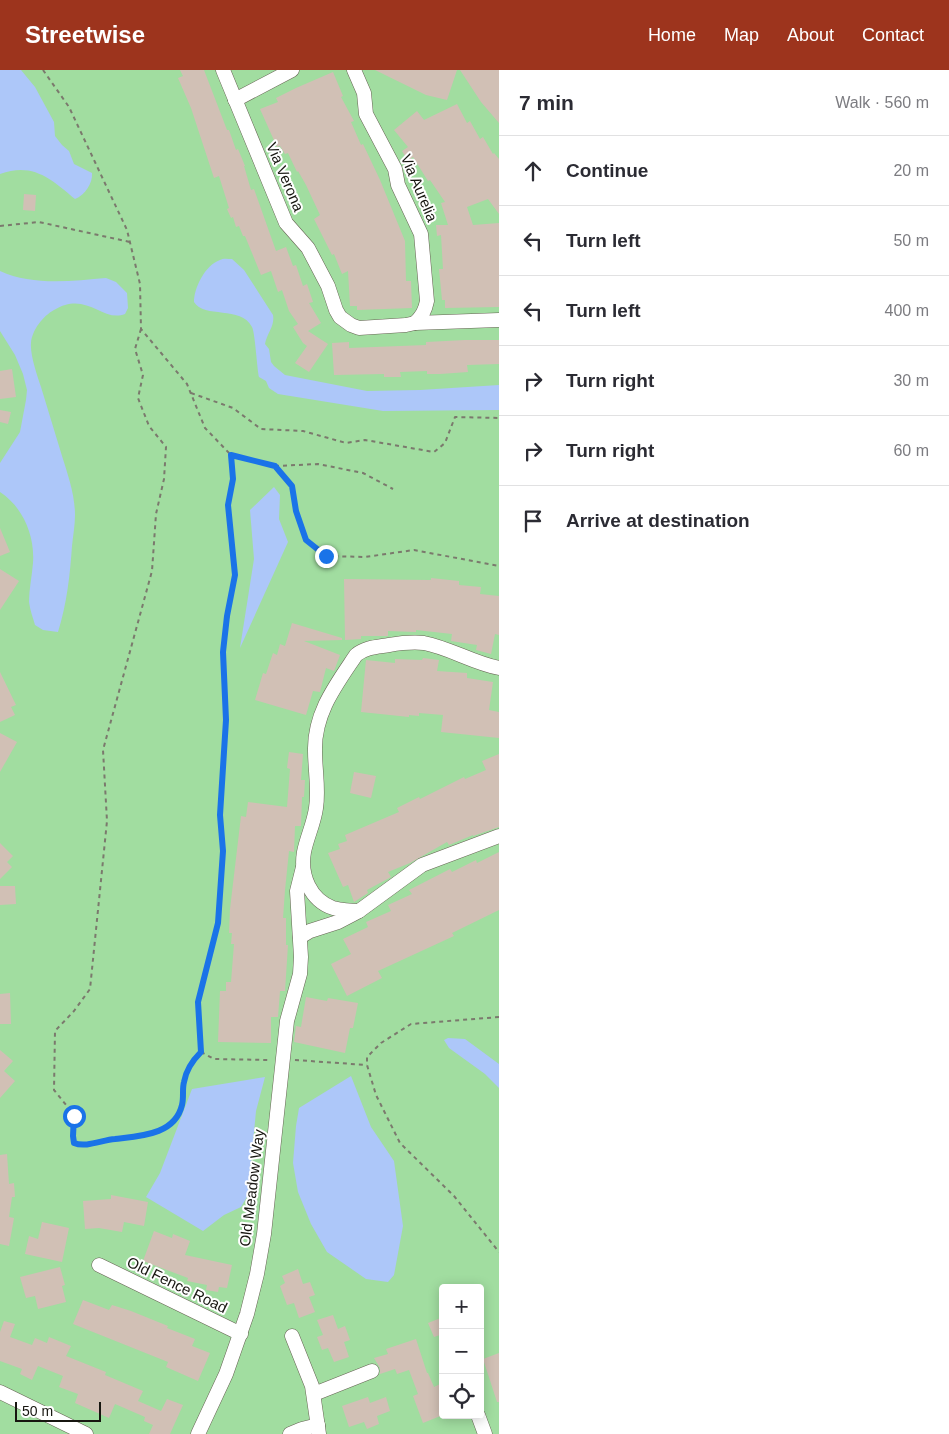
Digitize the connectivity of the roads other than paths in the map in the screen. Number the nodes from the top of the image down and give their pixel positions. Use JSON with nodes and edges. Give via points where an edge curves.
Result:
{"nodes":[{"id":1,"x":223,"y":70,"type":"edge"},
{"id":2,"x":292,"y":70,"type":"edge"},
{"id":3,"x":354,"y":70,"type":"edge"},
{"id":4,"x":235,"y":100,"type":"junction"},
{"id":5,"x":499,"y":320,"type":"edge"},
{"id":6,"x":415,"y":323,"type":"junction"},
{"id":7,"x":499,"y":668,"type":"edge"},
{"id":8,"x":499,"y":836,"type":"edge"},
{"id":9,"x":304,"y":867,"type":"junction"},
{"id":10,"x":359,"y":912,"type":"junction"},
{"id":11,"x":300,"y":937,"type":"junction"},
{"id":12,"x":100,"y":1264,"type":"dead end"},
{"id":13,"x":241,"y":1334,"type":"junction"},
{"id":14,"x":292,"y":1336,"type":"dead end"},
{"id":15,"x":372,"y":1371,"type":"dead end"},
{"id":16,"x":0,"y":1392,"type":"edge"},
{"id":17,"x":314,"y":1394,"type":"junction"},
{"id":18,"x":479,"y":1419,"type":"edge"},
{"id":19,"x":318,"y":1429,"type":"edge"},
{"id":20,"x":86,"y":1434,"type":"edge"},
{"id":21,"x":198,"y":1434,"type":"edge"},
{"id":22,"x":290,"y":1434,"type":"edge"},
{"id":23,"x":485,"y":1434,"type":"edge"}],
"edges":[{"from":1,"to":4,"type":"street","name":"Via Verona"},
{"from":2,"to":4,"type":"street"},
{"from":3,"to":6,"type":"street","name":"Via Aurelia","via":[[364,93],[366,114],[395,169],[398,185],[421,234],[426,309]]},
{"from":4,"to":6,"type":"street","name":"Via Verona","via":[[286,223],[308,248],[340,317],[359,328]]},
{"from":5,"to":6,"type":"street"},
{"from":7,"to":9,"type":"street","name":"Old Meadow Way","via":[[414,642],[371,647],[356,655],[328,697],[316,732],[316,809],[304,853]]},
{"from":8,"to":10,"type":"street","via":[[422,865]]},
{"from":9,"to":10,"type":"street","name":"Old Meadow Way","via":[[306,881],[317,898],[330,907]]},
{"from":9,"to":11,"type":"street","name":"Old Meadow Way","via":[[297,891]]},
{"from":10,"to":11,"type":"street","via":[[310,930]]},
{"from":11,"to":13,"type":"street","name":"Old Meadow Way","via":[[300,974],[287,1021],[264,1234]]},
{"from":12,"to":13,"type":"street","name":"Old Fence Road"},
{"from":13,"to":21,"type":"street","name":"Old Meadow Way"},
{"from":14,"to":17,"type":"street"},
{"from":15,"to":17,"type":"street"},
{"from":16,"to":20,"type":"street"},
{"from":17,"to":19,"type":"street"},
{"from":18,"to":23,"type":"street"},
{"from":19,"to":22,"type":"street","via":[[302,1428]]}]}
